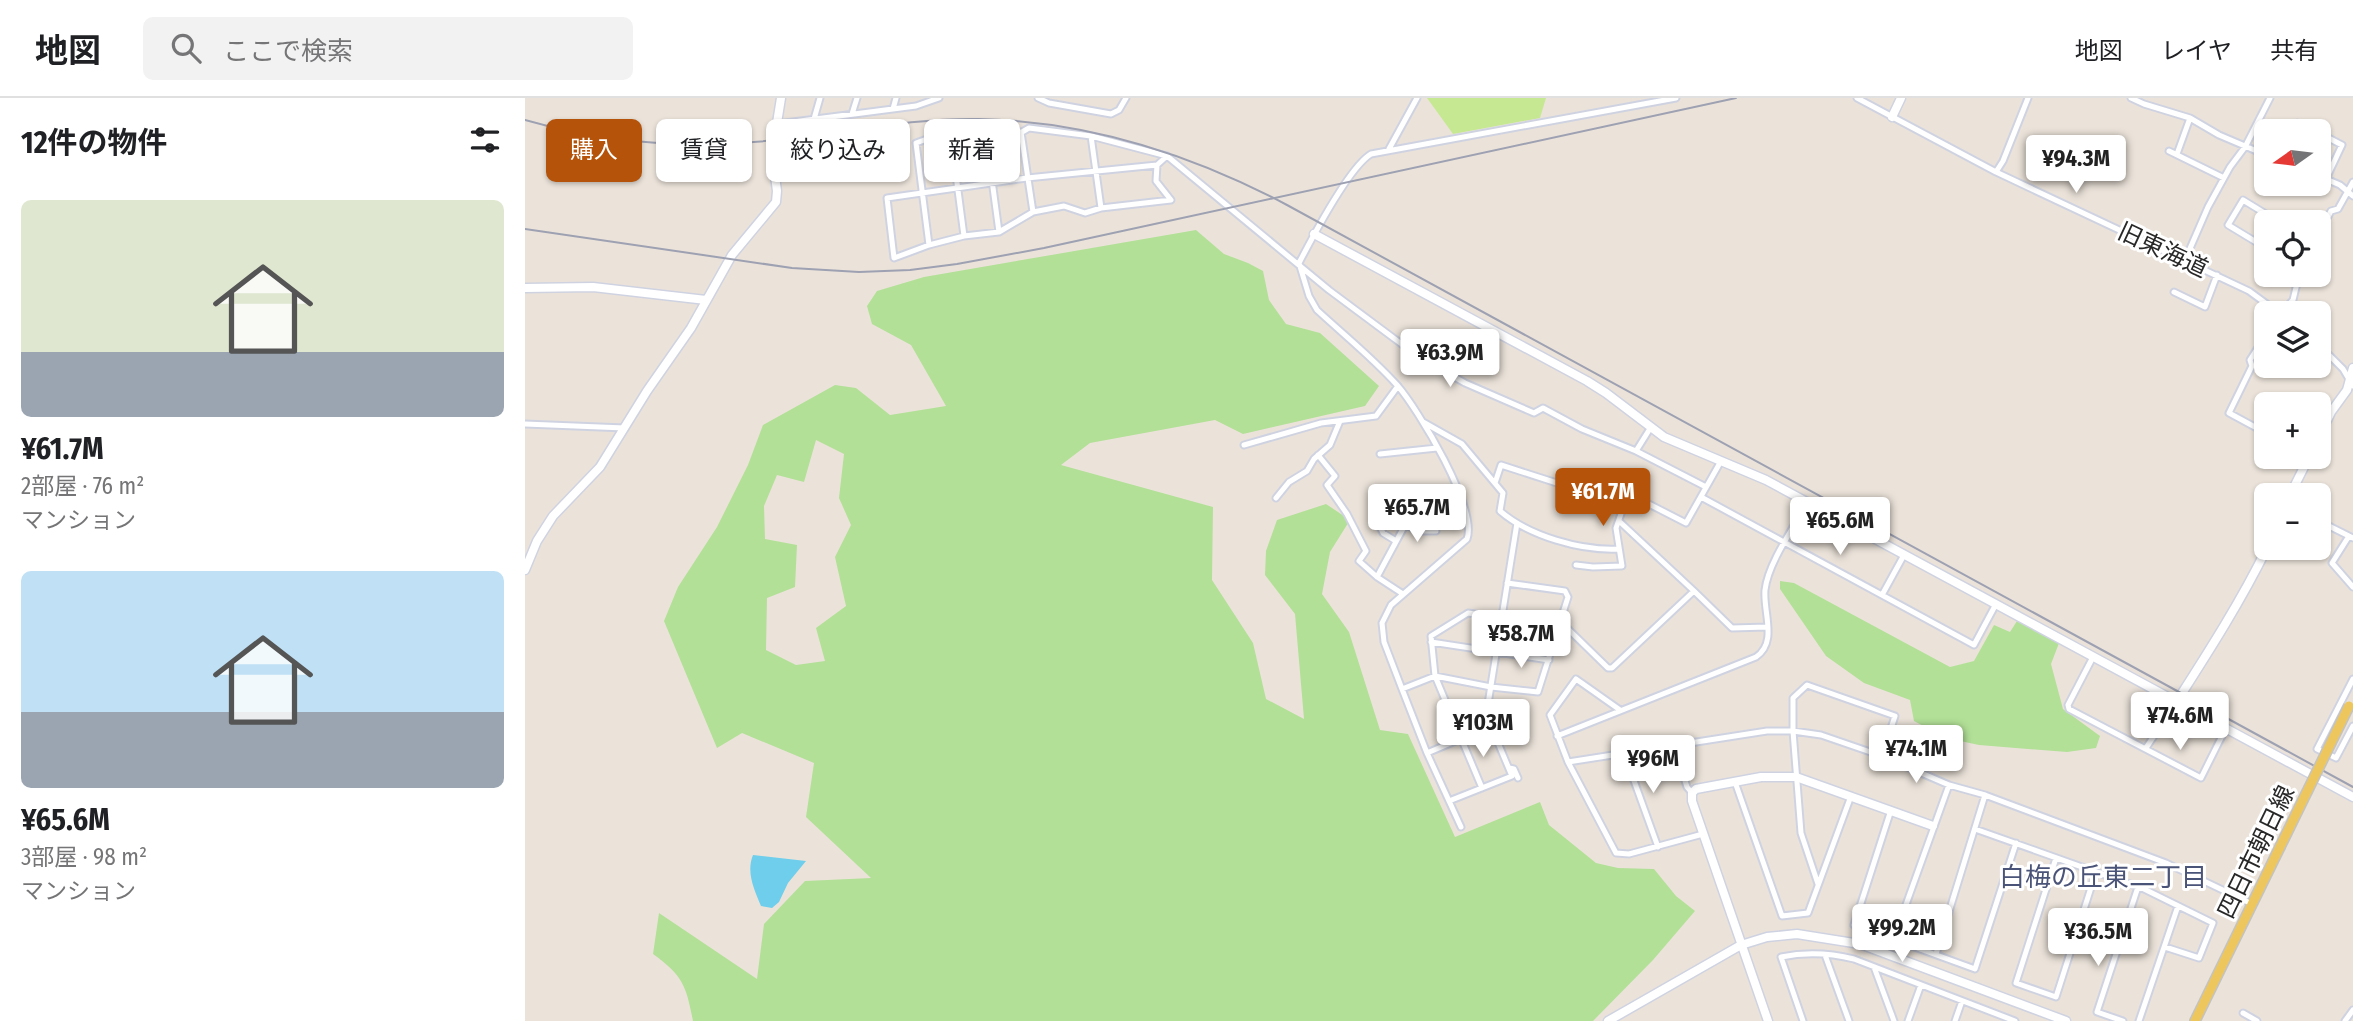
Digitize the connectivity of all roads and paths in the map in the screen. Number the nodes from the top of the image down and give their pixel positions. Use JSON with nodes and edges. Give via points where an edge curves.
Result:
{"nodes":[{"id":1,"x":781,"y":98,"type":"edge"},
{"id":2,"x":820,"y":98,"type":"edge"},
{"id":3,"x":857,"y":98,"type":"edge"},
{"id":4,"x":896,"y":98,"type":"edge"},
{"id":5,"x":939,"y":98,"type":"edge"},
{"id":6,"x":1038,"y":98,"type":"edge"},
{"id":7,"x":1126,"y":98,"type":"edge"},
{"id":8,"x":1417,"y":98,"type":"edge"},
{"id":9,"x":1676,"y":98,"type":"edge"},
{"id":10,"x":1857,"y":98,"type":"edge"},
{"id":11,"x":1901,"y":98,"type":"edge"},
{"id":12,"x":2028,"y":98,"type":"edge"},
{"id":13,"x":2131,"y":98,"type":"edge"},
{"id":14,"x":2270,"y":98,"type":"edge"},
{"id":15,"x":893,"y":108,"type":"junction"},
{"id":16,"x":852,"y":114,"type":"junction"},
{"id":17,"x":1892,"y":117,"type":"junction"},
{"id":18,"x":2190,"y":118,"type":"junction"},
{"id":19,"x":777,"y":119,"type":"edge"},
{"id":20,"x":814,"y":119,"type":"joint"},
{"id":21,"x":1021,"y":132,"type":"joint"},
{"id":22,"x":1091,"y":136,"type":"junction"},
{"id":23,"x":924,"y":140,"type":"edge"},
{"id":24,"x":2331,"y":140,"type":"edge"},
{"id":25,"x":2245,"y":147,"type":"junction"},
{"id":26,"x":1389,"y":149,"type":"junction"},
{"id":27,"x":2254,"y":150,"type":"edge"},
{"id":28,"x":2169,"y":151,"type":"dead end"},
{"id":29,"x":2177,"y":154,"type":"junction"},
{"id":30,"x":1167,"y":156,"type":"junction"},
{"id":31,"x":1157,"y":165,"type":"junction"},
{"id":32,"x":2331,"y":168,"type":"edge"},
{"id":33,"x":1097,"y":171,"type":"junction"},
{"id":34,"x":1996,"y":172,"type":"junction"},
{"id":35,"x":1027,"y":178,"type":"junction"},
{"id":36,"x":2224,"y":178,"type":"junction"},
{"id":37,"x":2353,"y":181,"type":"edge"},
{"id":38,"x":776,"y":182,"type":"edge"},
{"id":39,"x":957,"y":182,"type":"edge"},
{"id":40,"x":2331,"y":182,"type":"edge"},
{"id":41,"x":992,"y":183,"type":"junction"},
{"id":42,"x":958,"y":188,"type":"junction"},
{"id":43,"x":922,"y":193,"type":"junction"},
{"id":44,"x":2351,"y":194,"type":"edge"},
{"id":45,"x":1101,"y":208,"type":"junction"},
{"id":46,"x":2259,"y":210,"type":"edge"},
{"id":47,"x":2331,"y":211,"type":"edge"},
{"id":48,"x":1033,"y":212,"type":"junction"},
{"id":49,"x":999,"y":232,"type":"junction"},
{"id":50,"x":1314,"y":234,"type":"junction"},
{"id":51,"x":964,"y":236,"type":"junction"},
{"id":52,"x":2254,"y":241,"type":"edge"},
{"id":53,"x":929,"y":245,"type":"junction"},
{"id":54,"x":2185,"y":260,"type":"junction"},
{"id":55,"x":1299,"y":263,"type":"junction"},
{"id":56,"x":2217,"y":275,"type":"junction"},
{"id":57,"x":525,"y":288,"type":"edge"},
{"id":58,"x":2174,"y":292,"type":"dead end"},
{"id":59,"x":706,"y":300,"type":"junction"},
{"id":60,"x":2264,"y":301,"type":"edge"},
{"id":61,"x":2254,"y":354,"type":"edge"},
{"id":62,"x":2331,"y":357,"type":"edge"},
{"id":63,"x":2353,"y":368,"type":"edge"},
{"id":64,"x":2351,"y":382,"type":"edge"},
{"id":65,"x":1398,"y":386,"type":"junction"},
{"id":66,"x":2331,"y":412,"type":"edge"},
{"id":67,"x":1340,"y":421,"type":"junction"},
{"id":68,"x":1420,"y":421,"type":"junction"},
{"id":69,"x":525,"y":424,"type":"edge"},
{"id":70,"x":1651,"y":427,"type":"junction"},
{"id":71,"x":2254,"y":427,"type":"edge"},
{"id":72,"x":625,"y":428,"type":"junction"},
{"id":73,"x":1244,"y":445,"type":"dead end"},
{"id":74,"x":1437,"y":449,"type":"junction"},
{"id":75,"x":1636,"y":451,"type":"junction"},
{"id":76,"x":1380,"y":454,"type":"dead end"},
{"id":77,"x":1318,"y":455,"type":"junction"},
{"id":78,"x":1721,"y":461,"type":"junction"},
{"id":79,"x":1495,"y":483,"type":"junction"},
{"id":80,"x":1706,"y":487,"type":"junction"},
{"id":81,"x":1410,"y":493,"type":"dead end"},
{"id":82,"x":1701,"y":497,"type":"junction"},
{"id":83,"x":1276,"y":498,"type":"dead end"},
{"id":84,"x":1408,"y":502,"type":"junction"},
{"id":85,"x":1808,"y":502,"type":"junction"},
{"id":86,"x":1427,"y":505,"type":"dead end"},
{"id":87,"x":1622,"y":511,"type":"junction"},
{"id":88,"x":1376,"y":518,"type":"dead end"},
{"id":89,"x":1619,"y":521,"type":"junction"},
{"id":90,"x":1517,"y":523,"type":"junction"},
{"id":91,"x":1405,"y":525,"type":"junction"},
{"id":92,"x":2331,"y":527,"type":"edge"},
{"id":93,"x":1436,"y":531,"type":"dead end"},
{"id":94,"x":2351,"y":537,"type":"edge"},
{"id":95,"x":1396,"y":541,"type":"junction"},
{"id":96,"x":1785,"y":543,"type":"junction"},
{"id":97,"x":1619,"y":549,"type":"junction"},
{"id":98,"x":1904,"y":555,"type":"junction"},
{"id":99,"x":2261,"y":560,"type":"edge"},
{"id":100,"x":1576,"y":565,"type":"dead end"},
{"id":101,"x":525,"y":570,"type":"edge"},
{"id":102,"x":1377,"y":577,"type":"junction"},
{"id":103,"x":1507,"y":583,"type":"junction"},
{"id":104,"x":2353,"y":587,"type":"edge"},
{"id":105,"x":1694,"y":591,"type":"junction"},
{"id":106,"x":1403,"y":594,"type":"junction"},
{"id":107,"x":1882,"y":595,"type":"junction"},
{"id":108,"x":1996,"y":604,"type":"junction"},
{"id":109,"x":1502,"y":618,"type":"junction"},
{"id":110,"x":1559,"y":626,"type":"junction"},
{"id":111,"x":1767,"y":627,"type":"junction"},
{"id":112,"x":1431,"y":642,"type":"junction"},
{"id":113,"x":1496,"y":653,"type":"junction"},
{"id":114,"x":2093,"y":657,"type":"junction"},
{"id":115,"x":1549,"y":660,"type":"junction"},
{"id":116,"x":1435,"y":676,"type":"junction"},
{"id":117,"x":2353,"y":679,"type":"edge"},
{"id":118,"x":1491,"y":687,"type":"junction"},
{"id":119,"x":1402,"y":689,"type":"junction"},
{"id":120,"x":2177,"y":701,"type":"junction"},
{"id":121,"x":2351,"y":703,"type":"edge"},
{"id":122,"x":1620,"y":710,"type":"junction"},
{"id":123,"x":1491,"y":726,"type":"junction"},
{"id":124,"x":2353,"y":726,"type":"edge"},
{"id":125,"x":2226,"y":728,"type":"junction"},
{"id":126,"x":1793,"y":731,"type":"junction"},
{"id":127,"x":1557,"y":736,"type":"junction"},
{"id":128,"x":1460,"y":739,"type":"junction"},
{"id":129,"x":1674,"y":746,"type":"junction"},
{"id":130,"x":2146,"y":748,"type":"junction"},
{"id":131,"x":1427,"y":753,"type":"junction"},
{"id":132,"x":1624,"y":753,"type":"junction"},
{"id":133,"x":1882,"y":756,"type":"junction"},
{"id":134,"x":1568,"y":762,"type":"junction"},
{"id":135,"x":1509,"y":768,"type":"junction"},
{"id":136,"x":1796,"y":777,"type":"junction"},
{"id":137,"x":1518,"y":778,"type":"dead end"},
{"id":138,"x":1735,"y":782,"type":"junction"},
{"id":139,"x":1949,"y":785,"type":"junction"},
{"id":140,"x":1482,"y":789,"type":"junction"},
{"id":141,"x":1692,"y":793,"type":"junction"},
{"id":142,"x":1985,"y":795,"type":"junction"},
{"id":143,"x":1851,"y":796,"type":"junction"},
{"id":144,"x":2353,"y":797,"type":"edge"},
{"id":145,"x":1450,"y":801,"type":"junction"},
{"id":146,"x":1891,"y":810,"type":"junction"},
{"id":147,"x":1933,"y":826,"type":"junction"},
{"id":148,"x":1461,"y":827,"type":"dead end"},
{"id":149,"x":1975,"y":829,"type":"junction"},
{"id":150,"x":1703,"y":834,"type":"junction"},
{"id":151,"x":2016,"y":843,"type":"junction"},
{"id":152,"x":1658,"y":846,"type":"junction"},
{"id":153,"x":2056,"y":858,"type":"junction"},
{"id":154,"x":2096,"y":872,"type":"junction"},
{"id":155,"x":1818,"y":884,"type":"junction"},
{"id":156,"x":2138,"y":887,"type":"junction"},
{"id":157,"x":2252,"y":904,"type":"junction"},
{"id":158,"x":2178,"y":906,"type":"junction"},
{"id":159,"x":1894,"y":939,"type":"junction"},
{"id":160,"x":1741,"y":946,"type":"junction"},
{"id":161,"x":2165,"y":947,"type":"junction"},
{"id":162,"x":1825,"y":954,"type":"junction"},
{"id":163,"x":1935,"y":954,"type":"junction"},
{"id":164,"x":1874,"y":967,"type":"junction"},
{"id":165,"x":1921,"y":985,"type":"junction"},
{"id":166,"x":1962,"y":1001,"type":"junction"},
{"id":167,"x":2353,"y":1010,"type":"edge"},
{"id":168,"x":2243,"y":1013,"type":"dead end"},
{"id":169,"x":2002,"y":1019,"type":"edge"},
{"id":170,"x":1608,"y":1021,"type":"edge"},
{"id":171,"x":1768,"y":1021,"type":"edge"},
{"id":172,"x":1803,"y":1021,"type":"edge"},
{"id":173,"x":1849,"y":1021,"type":"edge"},
{"id":174,"x":1894,"y":1021,"type":"edge"},
{"id":175,"x":1908,"y":1021,"type":"edge"},
{"id":176,"x":1955,"y":1021,"type":"edge"},
{"id":177,"x":2015,"y":1021,"type":"edge"},
{"id":178,"x":2066,"y":1021,"type":"edge"},
{"id":179,"x":2123,"y":1021,"type":"edge"},
{"id":180,"x":2139,"y":1021,"type":"edge"},
{"id":181,"x":2195,"y":1021,"type":"edge"},
{"id":182,"x":2257,"y":1021,"type":"edge"},
{"id":183,"x":2345,"y":1021,"type":"edge"}],
"edges":[{"from":1,"to":19,"type":"street"},
{"from":2,"to":20,"type":"street"},
{"from":3,"to":16,"type":"street"},
{"from":4,"to":15,"type":"street"},
{"from":5,"to":15,"type":"street"},
{"from":6,"to":7,"type":"street","via":[[1111,114]]},
{"from":8,"to":26,"type":"street"},
{"from":9,"to":26,"type":"street"},
{"from":10,"to":17,"type":"street","name":"旧東海道"},
{"from":11,"to":17,"type":"street"},
{"from":12,"to":34,"type":"street"},
{"from":13,"to":18,"type":"street"},
{"from":14,"to":25,"type":"street"},
{"from":15,"to":16,"type":"street"},
{"from":16,"to":20,"type":"street"},
{"from":17,"to":34,"type":"street","name":"旧東海道"},
{"from":18,"to":25,"type":"street"},
{"from":18,"to":29,"type":"street"},
{"from":21,"to":22,"type":"street","via":[[1029,128]]},
{"from":21,"to":35,"type":"street"},
{"from":22,"to":30,"type":"street"},
{"from":22,"to":33,"type":"street"},
{"from":23,"to":43,"type":"street","via":[[916,143]]},
{"from":24,"to":32,"type":"street","via":[[2342,145]]},
{"from":25,"to":27,"type":"street"},
{"from":25,"to":36,"type":"street"},
{"from":26,"to":50,"type":"street","via":[[1371,154],[1359,164]]},
{"from":28,"to":29,"type":"street"},
{"from":29,"to":36,"type":"street"},
{"from":30,"to":31,"type":"street"},
{"from":30,"to":55,"type":"street"},
{"from":31,"to":33,"type":"street"},
{"from":31,"to":45,"type":"street","via":[[1156,181],[1171,200]]},
{"from":33,"to":35,"type":"street"},
{"from":33,"to":45,"type":"street"},
{"from":34,"to":54,"type":"street","name":"旧東海道"},
{"from":35,"to":41,"type":"street"},
{"from":35,"to":48,"type":"street"},
{"from":36,"to":54,"type":"street"},
{"from":37,"to":44,"type":"street"},
{"from":38,"to":59,"type":"street","via":[[776,202],[732,255]]},
{"from":39,"to":42,"type":"street"},
{"from":40,"to":44,"type":"street"},
{"from":41,"to":42,"type":"street"},
{"from":41,"to":49,"type":"street"},
{"from":42,"to":43,"type":"street"},
{"from":42,"to":51,"type":"street"},
{"from":43,"to":53,"type":"street"},
{"from":43,"to":53,"type":"street","via":[[887,198],[894,258]]},
{"from":44,"to":47,"type":"street"},
{"from":45,"to":48,"type":"street","via":[[1085,213],[1064,206]]},
{"from":46,"to":52,"type":"street","via":[[2243,200],[2228,225]]},
{"from":48,"to":49,"type":"street"},
{"from":49,"to":51,"type":"street"},
{"from":50,"to":55,"type":"street"},
{"from":50,"to":70,"type":"street","via":[[1587,381]]},
{"from":51,"to":53,"type":"street"},
{"from":54,"to":56,"type":"street","name":"旧東海道"},
{"from":55,"to":65,"type":"street","via":[[1317,310]]},
{"from":55,"to":75,"type":"street","via":[[1338,298],[1419,357],[1465,383],[1534,412],[1543,408]]},
{"from":56,"to":58,"type":"street","via":[[2205,307]]},
{"from":56,"to":60,"type":"street","name":"旧東海道"},
{"from":57,"to":59,"type":"street","via":[[593,287]]},
{"from":59,"to":72,"type":"street"},
{"from":61,"to":71,"type":"street","via":[[2229,413]]},
{"from":62,"to":64,"type":"street"},
{"from":63,"to":64,"type":"street"},
{"from":64,"to":66,"type":"street"},
{"from":65,"to":67,"type":"street","via":[[1376,416]]},
{"from":65,"to":68,"type":"street"},
{"from":67,"to":73,"type":"street"},
{"from":67,"to":77,"type":"street","via":[[1330,445]]},
{"from":68,"to":74,"type":"street"},
{"from":68,"to":79,"type":"street","via":[[1462,444]]},
{"from":69,"to":72,"type":"street"},
{"from":70,"to":75,"type":"street"},
{"from":70,"to":78,"type":"street"},
{"from":72,"to":101,"type":"street","via":[[600,467],[553,516]]},
{"from":74,"to":76,"type":"street"},
{"from":74,"to":106,"type":"street","via":[[1458,486],[1469,533],[1463,544]]},
{"from":75,"to":80,"type":"street"},
{"from":77,"to":83,"type":"street"},
{"from":77,"to":102,"type":"street","via":[[1335,476],[1328,485],[1366,551],[1359,561]]},
{"from":78,"to":80,"type":"street"},
{"from":78,"to":85,"type":"street"},
{"from":79,"to":87,"type":"street","via":[[1501,465]]},
{"from":79,"to":90,"type":"street","via":[[1503,493],[1500,511]]},
{"from":80,"to":82,"type":"street"},
{"from":81,"to":84,"type":"street"},
{"from":82,"to":87,"type":"street","via":[[1686,523],[1643,501]]},
{"from":82,"to":96,"type":"street"},
{"from":84,"to":86,"type":"street"},
{"from":84,"to":91,"type":"street"},
{"from":85,"to":96,"type":"street"},
{"from":85,"to":98,"type":"street"},
{"from":87,"to":89,"type":"street"},
{"from":88,"to":95,"type":"street","via":[[1384,533]]},
{"from":89,"to":97,"type":"street"},
{"from":89,"to":105,"type":"street"},
{"from":90,"to":97,"type":"street","via":[[1529,531],[1599,550]]},
{"from":90,"to":103,"type":"street"},
{"from":91,"to":93,"type":"street"},
{"from":91,"to":95,"type":"street"},
{"from":92,"to":94,"type":"street"},
{"from":94,"to":104,"type":"street","via":[[2332,562]]},
{"from":95,"to":102,"type":"street"},
{"from":96,"to":107,"type":"street"},
{"from":96,"to":111,"type":"street","via":[[1765,586]]},
{"from":97,"to":100,"type":"street","via":[[1622,566]]},
{"from":98,"to":107,"type":"street"},
{"from":98,"to":108,"type":"street"},
{"from":99,"to":120,"type":"street","via":[[2227,624]]},
{"from":102,"to":106,"type":"street"},
{"from":103,"to":109,"type":"street"},
{"from":103,"to":110,"type":"street","via":[[1565,591],[1568,597]]},
{"from":105,"to":110,"type":"street","via":[[1612,668]]},
{"from":105,"to":111,"type":"street","via":[[1732,628]]},
{"from":106,"to":119,"type":"street","via":[[1382,623],[1384,642]]},
{"from":107,"to":108,"type":"street","via":[[1974,645]]},
{"from":108,"to":114,"type":"street"},
{"from":109,"to":110,"type":"street"},
{"from":109,"to":112,"type":"street","via":[[1468,613],[1431,636]]},
{"from":109,"to":113,"type":"street"},
{"from":110,"to":115,"type":"street"},
{"from":111,"to":122,"type":"street","via":[[1767,645],[1756,657]]},
{"from":112,"to":113,"type":"street"},
{"from":112,"to":116,"type":"street"},
{"from":113,"to":115,"type":"street"},
{"from":113,"to":118,"type":"street"},
{"from":114,"to":120,"type":"street"},
{"from":114,"to":130,"type":"street","via":[[2069,709]]},
{"from":115,"to":118,"type":"street","via":[[1538,692]]},
{"from":116,"to":118,"type":"street"},
{"from":116,"to":119,"type":"street"},
{"from":116,"to":128,"type":"street"},
{"from":117,"to":124,"type":"street","via":[[2317,748],[2336,758]]},
{"from":118,"to":123,"type":"street"},
{"from":119,"to":131,"type":"street"},
{"from":120,"to":125,"type":"street"},
{"from":120,"to":130,"type":"street"},
{"from":121,"to":157,"type":"main road","name":"四日市朝日線","bridge":true},
{"from":122,"to":127,"type":"street"},
{"from":122,"to":127,"type":"street","via":[[1576,679],[1550,715]]},
{"from":123,"to":128,"type":"street"},
{"from":123,"to":135,"type":"street"},
{"from":125,"to":130,"type":"street","via":[[2201,778]]},
{"from":125,"to":144,"type":"street"},
{"from":126,"to":129,"type":"street"},
{"from":126,"to":133,"type":"street","via":[[1821,735]]},
{"from":126,"to":133,"type":"street","via":[[1793,698],[1807,685],[1895,716]]},
{"from":126,"to":136,"type":"street"},
{"from":127,"to":134,"type":"street"},
{"from":128,"to":131,"type":"street"},
{"from":128,"to":140,"type":"street"},
{"from":129,"to":132,"type":"street"},
{"from":129,"to":141,"type":"street"},
{"from":131,"to":145,"type":"street"},
{"from":132,"to":134,"type":"street"},
{"from":132,"to":152,"type":"street"},
{"from":133,"to":139,"type":"street"},
{"from":134,"to":152,"type":"street","via":[[1616,853],[1629,855]]},
{"from":135,"to":137,"type":"street"},
{"from":135,"to":140,"type":"street","via":[[1513,776]]},
{"from":136,"to":138,"type":"street"},
{"from":136,"to":143,"type":"street"},
{"from":136,"to":155,"type":"street","via":[[1801,833]]},
{"from":138,"to":141,"type":"street"},
{"from":138,"to":155,"type":"street","via":[[1781,916],[1808,913]]},
{"from":139,"to":142,"type":"street"},
{"from":139,"to":147,"type":"street"},
{"from":140,"to":145,"type":"street"},
{"from":141,"to":150,"type":"street"},
{"from":142,"to":149,"type":"street"},
{"from":142,"to":157,"type":"street","via":[[2166,863]]},
{"from":143,"to":146,"type":"street"},
{"from":143,"to":155,"type":"street"},
{"from":145,"to":148,"type":"street"},
{"from":146,"to":147,"type":"street"},
{"from":146,"to":159,"type":"street","via":[[1854,925]]},
{"from":147,"to":159,"type":"street"},
{"from":149,"to":151,"type":"street"},
{"from":149,"to":163,"type":"street"},
{"from":150,"to":152,"type":"street"},
{"from":150,"to":160,"type":"street"},
{"from":151,"to":153,"type":"street"},
{"from":151,"to":163,"type":"street","via":[[1975,969]]},
{"from":153,"to":154,"type":"street"},
{"from":153,"to":154,"type":"street","via":[[2016,983],[2056,997]]},
{"from":154,"to":156,"type":"street"},
{"from":156,"to":158,"type":"street"},
{"from":156,"to":179,"type":"street","via":[[2097,1012]]},
{"from":157,"to":181,"type":"main road","name":"四日市朝日線"},
{"from":158,"to":161,"type":"street"},
{"from":158,"to":161,"type":"street","via":[[2213,923],[2199,958]]},
{"from":159,"to":163,"type":"street"},
{"from":160,"to":170,"type":"street"},
{"from":160,"to":171,"type":"street"},
{"from":160,"to":178,"type":"street","via":[[1797,934],[1860,944]]},
{"from":161,"to":180,"type":"street"},
{"from":162,"to":164,"type":"street"},
{"from":162,"to":172,"type":"street","via":[[1781,957]]},
{"from":162,"to":173,"type":"street"},
{"from":164,"to":165,"type":"street"},
{"from":164,"to":174,"type":"street"},
{"from":165,"to":166,"type":"street"},
{"from":165,"to":175,"type":"street"},
{"from":166,"to":169,"type":"street"},
{"from":166,"to":176,"type":"street"},
{"from":167,"to":183,"type":"street"},
{"from":168,"to":182,"type":"street"},
{"from":169,"to":177,"type":"street"}]}
